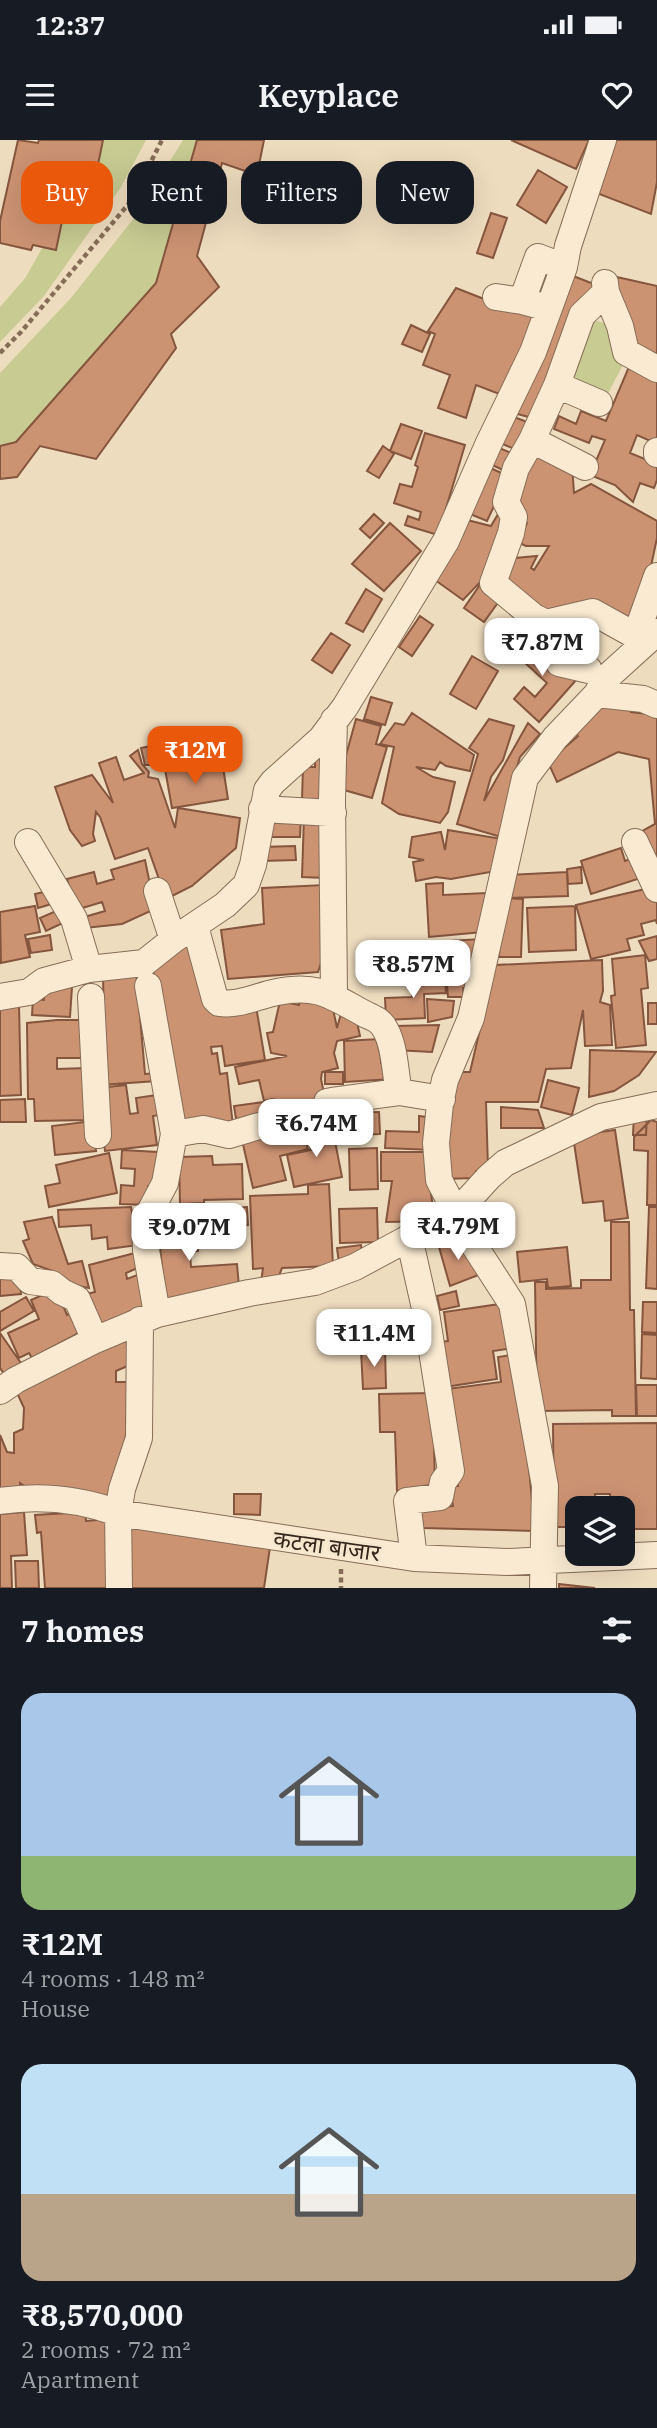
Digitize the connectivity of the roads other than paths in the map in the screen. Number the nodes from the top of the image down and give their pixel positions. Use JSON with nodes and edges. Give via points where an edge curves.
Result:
{"nodes":[{"id":1,"x":603,"y":140,"type":"edge"},
{"id":2,"x":564,"y":267,"type":"junction"},
{"id":3,"x":496,"y":297,"type":"dead end"},
{"id":4,"x":522,"y":301,"type":"junction"},
{"id":5,"x":548,"y":308,"type":"junction"},
{"id":6,"x":657,"y":369,"type":"edge"},
{"id":7,"x":557,"y":385,"type":"junction"},
{"id":8,"x":599,"y":403,"type":"dead end"},
{"id":9,"x":532,"y":440,"type":"junction"},
{"id":10,"x":585,"y":467,"type":"dead end"},
{"id":11,"x":657,"y":576,"type":"edge"},
{"id":12,"x":546,"y":623,"type":"junction"},
{"id":13,"x":646,"y":636,"type":"edge"},
{"id":14,"x":593,"y":682,"type":"junction"},
{"id":15,"x":657,"y":705,"type":"edge"},
{"id":16,"x":334,"y":720,"type":"junction"},
{"id":17,"x":262,"y":808,"type":"junction"},
{"id":18,"x":333,"y":813,"type":"junction"},
{"id":19,"x":28,"y":842,"type":"dead end"},
{"id":20,"x":635,"y":842,"type":"dead end"},
{"id":21,"x":657,"y":888,"type":"edge"},
{"id":22,"x":157,"y":891,"type":"dead end"},
{"id":23,"x":184,"y":933,"type":"junction"},
{"id":24,"x":89,"y":969,"type":"junction"},
{"id":25,"x":148,"y":986,"type":"dead end"},
{"id":26,"x":334,"y":995,"type":"junction"},
{"id":27,"x":0,"y":997,"type":"edge"},
{"id":28,"x":91,"y":998,"type":"dead end"},
{"id":29,"x":399,"y":1092,"type":"junction"},
{"id":30,"x":442,"y":1099,"type":"junction"},
{"id":31,"x":657,"y":1105,"type":"edge"},
{"id":32,"x":174,"y":1134,"type":"junction"},
{"id":33,"x":98,"y":1135,"type":"dead end"},
{"id":34,"x":457,"y":1212,"type":"junction"},
{"id":35,"x":409,"y":1237,"type":"junction"},
{"id":36,"x":0,"y":1266,"type":"edge"},
{"id":37,"x":148,"y":1317,"type":"junction"},
{"id":38,"x":95,"y":1340,"type":"junction"},
{"id":39,"x":0,"y":1391,"type":"edge"},
{"id":40,"x":0,"y":1501,"type":"edge"},
{"id":41,"x":118,"y":1513,"type":"junction"},
{"id":42,"x":657,"y":1555,"type":"edge"},
{"id":43,"x":414,"y":1558,"type":"junction"},
{"id":44,"x":545,"y":1561,"type":"junction"},
{"id":45,"x":119,"y":1588,"type":"edge"},
{"id":46,"x":542,"y":1588,"type":"edge"}],
"edges":[{"from":1,"to":2,"type":"street"},
{"from":2,"to":4,"type":"street","via":[[538,257]]},
{"from":2,"to":5,"type":"street"},
{"from":3,"to":4,"type":"street"},
{"from":4,"to":5,"type":"street"},
{"from":5,"to":16,"type":"street","via":[[533,352],[446,541]]},
{"from":6,"to":7,"type":"street","via":[[626,352],[605,287],[582,315]]},
{"from":7,"to":8,"type":"street"},
{"from":7,"to":9,"type":"street"},
{"from":9,"to":10,"type":"street"},
{"from":9,"to":12,"type":"street","via":[[516,468],[506,502],[514,517],[493,583]]},
{"from":11,"to":13,"type":"street"},
{"from":12,"to":13,"type":"street","via":[[593,612]]},
{"from":12,"to":14,"type":"street","via":[[559,663]]},
{"from":13,"to":14,"type":"street","via":[[604,680]]},
{"from":14,"to":15,"type":"street"},
{"from":14,"to":30,"type":"street","via":[[525,778],[471,1018],[445,1080]]},
{"from":16,"to":17,"type":"street","via":[[321,739],[273,782]]},
{"from":16,"to":18,"type":"street"},
{"from":17,"to":18,"type":"street"},
{"from":17,"to":23,"type":"street","via":[[246,885]]},
{"from":18,"to":26,"type":"street"},
{"from":19,"to":24,"type":"street","via":[[74,919]]},
{"from":20,"to":21,"type":"street"},
{"from":22,"to":23,"type":"street"},
{"from":23,"to":24,"type":"street","via":[[144,963]]},
{"from":23,"to":26,"type":"street","via":[[219,1003],[236,1004],[296,990]]},
{"from":24,"to":27,"type":"street","via":[[44,981],[29,992]]},
{"from":25,"to":32,"type":"street"},
{"from":26,"to":29,"type":"street","via":[[379,1021],[386,1030]]},
{"from":28,"to":33,"type":"street"},
{"from":29,"to":30,"type":"street"},
{"from":29,"to":32,"type":"street","via":[[329,1101],[320,1117],[240,1133],[203,1129]]},
{"from":30,"to":34,"type":"street","via":[[436,1143],[439,1180]]},
{"from":31,"to":34,"type":"street","via":[[601,1117],[505,1163]]},
{"from":32,"to":37,"type":"street","via":[[165,1183],[145,1221]]},
{"from":34,"to":35,"type":"street"},
{"from":34,"to":44,"type":"street","via":[[512,1304],[545,1486]]},
{"from":35,"to":37,"type":"street","via":[[355,1267],[315,1282]]},
{"from":35,"to":43,"type":"street","via":[[451,1471],[440,1497],[407,1501]]},
{"from":36,"to":38,"type":"street","via":[[17,1267],[30,1281],[52,1283],[77,1299]]},
{"from":37,"to":38,"type":"street"},
{"from":37,"to":41,"type":"street","via":[[139,1438]]},
{"from":38,"to":39,"type":"street"},
{"from":40,"to":41,"type":"street","name":"कटला बाजार","via":[[28,1497],[93,1504]]},
{"from":41,"to":43,"type":"street","name":"कटला बाजार"},
{"from":41,"to":45,"type":"street"},
{"from":42,"to":44,"type":"street","name":"कटला बाजार"},
{"from":43,"to":44,"type":"street","name":"कटला बाजार"},
{"from":44,"to":46,"type":"street"}]}
